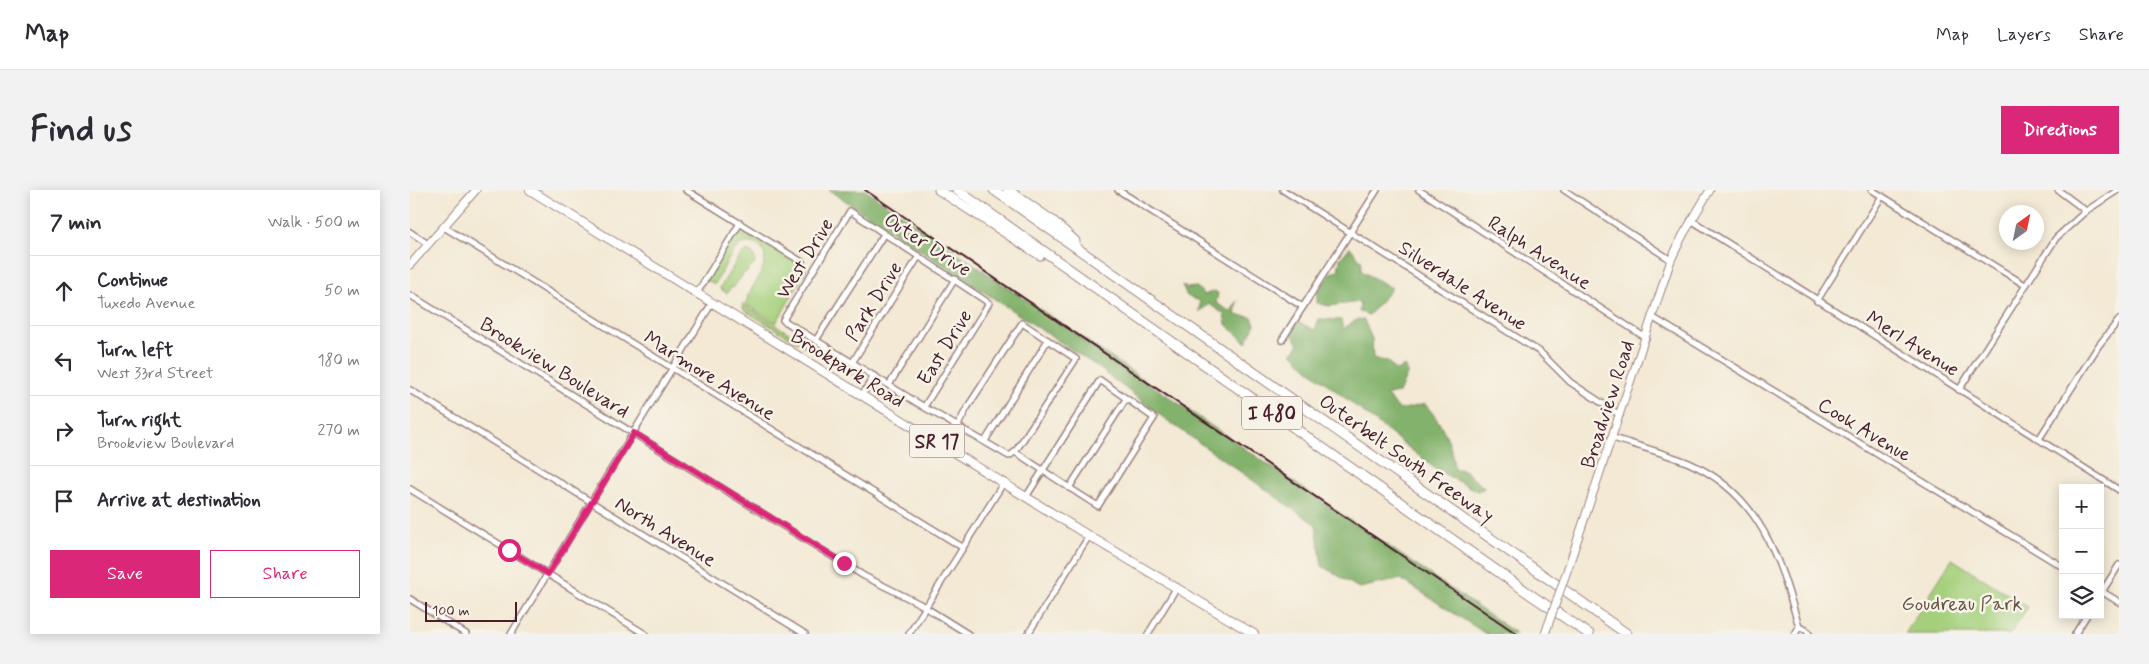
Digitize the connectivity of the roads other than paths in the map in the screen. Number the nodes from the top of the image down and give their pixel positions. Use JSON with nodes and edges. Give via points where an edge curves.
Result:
{"nodes":[{"id":1,"x":476,"y":190,"type":"edge"},
{"id":2,"x":530,"y":190,"type":"edge"},
{"id":3,"x":686,"y":190,"type":"edge"},
{"id":4,"x":939,"y":190,"type":"edge"},
{"id":5,"x":957,"y":190,"type":"edge"},
{"id":6,"x":994,"y":190,"type":"edge"},
{"id":7,"x":1008,"y":190,"type":"edge"},
{"id":8,"x":1118,"y":190,"type":"edge"},
{"id":9,"x":1283,"y":190,"type":"edge"},
{"id":10,"x":1377,"y":190,"type":"edge"},
{"id":11,"x":1419,"y":190,"type":"edge"},
{"id":12,"x":1564,"y":190,"type":"edge"},
{"id":13,"x":1710,"y":190,"type":"edge"},
{"id":14,"x":1872,"y":190,"type":"edge"},
{"id":15,"x":2058,"y":190,"type":"edge"},
{"id":16,"x":2118,"y":190,"type":"edge"},
{"id":17,"x":1882,"y":196,"type":"junction"},
{"id":18,"x":850,"y":211,"type":"joint"},
{"id":19,"x":2086,"y":211,"type":"junction"},
{"id":20,"x":1691,"y":220,"type":"junction"},
{"id":21,"x":740,"y":223,"type":"junction"},
{"id":22,"x":444,"y":227,"type":"junction"},
{"id":23,"x":410,"y":232,"type":"edge"},
{"id":24,"x":1350,"y":232,"type":"junction"},
{"id":25,"x":884,"y":234,"type":"junction"},
{"id":26,"x":428,"y":244,"type":"junction"},
{"id":27,"x":919,"y":256,"type":"junction"},
{"id":28,"x":1091,"y":257,"type":"junction"},
{"id":29,"x":1671,"y":260,"type":"junction"},
{"id":30,"x":802,"y":262,"type":"dead end"},
{"id":31,"x":410,"y":265,"type":"edge"},
{"id":32,"x":1074,"y":272,"type":"junction"},
{"id":33,"x":955,"y":279,"type":"junction"},
{"id":34,"x":2024,"y":285,"type":"junction"},
{"id":35,"x":697,"y":293,"type":"junction"},
{"id":36,"x":410,"y":295,"type":"edge"},
{"id":37,"x":1817,"y":301,"type":"junction"},
{"id":38,"x":712,"y":303,"type":"junction"},
{"id":39,"x":989,"y":303,"type":"joint"},
{"id":40,"x":1303,"y":307,"type":"junction"},
{"id":41,"x":1652,"y":317,"type":"junction"},
{"id":42,"x":2119,"y":320,"type":"edge"},
{"id":43,"x":1646,"y":338,"type":"junction"},
{"id":44,"x":816,"y":340,"type":"junction"},
{"id":45,"x":1048,"y":340,"type":"junction"},
{"id":46,"x":1282,"y":340,"type":"dead end"},
{"id":47,"x":852,"y":363,"type":"junction"},
{"id":48,"x":671,"y":368,"type":"junction"},
{"id":49,"x":874,"y":376,"type":"junction"},
{"id":50,"x":889,"y":385,"type":"junction"},
{"id":51,"x":410,"y":390,"type":"edge"},
{"id":52,"x":1959,"y":390,"type":"junction"},
{"id":53,"x":862,"y":395,"type":"junction"},
{"id":54,"x":1126,"y":399,"type":"junction"},
{"id":55,"x":924,"y":407,"type":"junction"},
{"id":56,"x":1620,"y":415,"type":"junction"},
{"id":57,"x":958,"y":426,"type":"junction"},
{"id":58,"x":634,"y":433,"type":"junction"},
{"id":59,"x":1613,"y":438,"type":"junction"},
{"id":60,"x":2039,"y":440,"type":"junction"},
{"id":61,"x":985,"y":441,"type":"junction"},
{"id":62,"x":1015,"y":452,"type":"junction"},
{"id":63,"x":1043,"y":470,"type":"junction"},
{"id":64,"x":1004,"y":482,"type":"junction"},
{"id":65,"x":1069,"y":488,"type":"junction"},
{"id":66,"x":410,"y":489,"type":"edge"},
{"id":67,"x":2119,"y":490,"type":"edge"},
{"id":68,"x":1026,"y":497,"type":"junction"},
{"id":69,"x":592,"y":502,"type":"junction"},
{"id":70,"x":1089,"y":536,"type":"junction"},
{"id":71,"x":962,"y":547,"type":"junction"},
{"id":72,"x":2059,"y":565,"type":"edge"},
{"id":73,"x":2119,"y":565,"type":"edge"},
{"id":74,"x":548,"y":574,"type":"junction"},
{"id":75,"x":1177,"y":587,"type":"junction"},
{"id":76,"x":2104,"y":588,"type":"edge"},
{"id":77,"x":2104,"y":594,"type":"edge"},
{"id":78,"x":410,"y":599,"type":"edge"},
{"id":79,"x":2119,"y":602,"type":"edge"},
{"id":80,"x":926,"y":607,"type":"junction"},
{"id":81,"x":2084,"y":619,"type":"edge"},
{"id":82,"x":1799,"y":627,"type":"junction"},
{"id":83,"x":466,"y":634,"type":"edge"},
{"id":84,"x":511,"y":634,"type":"edge"},
{"id":85,"x":645,"y":634,"type":"edge"},
{"id":86,"x":805,"y":634,"type":"edge"},
{"id":87,"x":909,"y":634,"type":"edge"},
{"id":88,"x":968,"y":634,"type":"edge"},
{"id":89,"x":1028,"y":634,"type":"edge"},
{"id":90,"x":1148,"y":634,"type":"edge"},
{"id":91,"x":1254,"y":634,"type":"edge"},
{"id":92,"x":1545,"y":634,"type":"edge"},
{"id":93,"x":1589,"y":634,"type":"edge"},
{"id":94,"x":1627,"y":634,"type":"edge"},
{"id":95,"x":1795,"y":634,"type":"edge"},
{"id":96,"x":1809,"y":634,"type":"edge"},
{"id":97,"x":2075,"y":634,"type":"edge"}],
"edges":[{"from":1,"to":22,"type":"main road"},
{"from":2,"to":35,"type":"main road","name":"Brookpark Road","number":"SR 17"},
{"from":3,"to":21,"type":"street"},
{"from":4,"to":32,"type":"highway","via":[[1027,247]]},
{"from":5,"to":32,"type":"highway","name":"Outerbelt South Freeway","number":"I 480"},
{"from":6,"to":28,"type":"highway","name":"Outerbelt South Freeway","number":"I 480"},
{"from":7,"to":28,"type":"highway","via":[[1054,222]]},
{"from":8,"to":40,"type":"street"},
{"from":9,"to":24,"type":"street","name":"Silverdale Avenue"},
{"from":10,"to":24,"type":"street"},
{"from":11,"to":43,"type":"street","name":"Ralph Avenue"},
{"from":12,"to":29,"type":"street"},
{"from":13,"to":20,"type":"main road","name":"Broadview Road"},
{"from":14,"to":17,"type":"street"},
{"from":15,"to":19,"type":"street"},
{"from":16,"to":19,"type":"street"},
{"from":17,"to":34,"type":"street"},
{"from":17,"to":37,"type":"street"},
{"from":18,"to":25,"type":"street","name":"Outer Drive"},
{"from":18,"to":44,"type":"street","name":"West Drive","via":[[783,320]]},
{"from":19,"to":34,"type":"street","via":[[2056,238]]},
{"from":20,"to":29,"type":"main road","name":"Broadview Road"},
{"from":20,"to":37,"type":"street","name":"Merl Avenue"},
{"from":21,"to":30,"type":"street"},
{"from":21,"to":35,"type":"street"},
{"from":22,"to":26,"type":"main road"},
{"from":22,"to":48,"type":"street","name":"Marmore Avenue"},
{"from":23,"to":26,"type":"street"},
{"from":24,"to":40,"type":"street"},
{"from":24,"to":56,"type":"street","name":"Silverdale Avenue","via":[[1540,352],[1570,382]]},
{"from":25,"to":27,"type":"street","name":"Outer Drive"},
{"from":25,"to":44,"type":"street"},
{"from":26,"to":31,"type":"main road"},
{"from":27,"to":33,"type":"street","name":"Outer Drive"},
{"from":27,"to":47,"type":"street","name":"Park Drive"},
{"from":28,"to":94,"type":"highway","name":"Outerbelt South Freeway","number":"I 480"},
{"from":29,"to":41,"type":"main road","name":"Broadview Road"},
{"from":32,"to":93,"type":"highway","name":"Outerbelt South Freeway","number":"I 480"},
{"from":33,"to":39,"type":"street","name":"Outer Drive"},
{"from":33,"to":50,"type":"street"},
{"from":34,"to":52,"type":"street"},
{"from":35,"to":38,"type":"main road","name":"Brookpark Road","number":"SR 17"},
{"from":36,"to":58,"type":"street","name":"Brookview Boulevard"},
{"from":37,"to":52,"type":"street","name":"Merl Avenue"},
{"from":38,"to":48,"type":"street"},
{"from":38,"to":53,"type":"main road","name":"Brookpark Road","number":"SR 17"},
{"from":39,"to":55,"type":"street","name":"East Drive"},
{"from":40,"to":46,"type":"street"},
{"from":41,"to":43,"type":"main road","name":"Broadview Road"},
{"from":41,"to":72,"type":"street","name":"Cook Avenue"},
{"from":42,"to":60,"type":"street","via":[[2099,345]]},
{"from":43,"to":56,"type":"main road","name":"Broadview Road"},
{"from":44,"to":47,"type":"street"},
{"from":45,"to":57,"type":"street","via":[[1022,323]]},
{"from":45,"to":61,"type":"street"},
{"from":45,"to":62,"type":"street","via":[[1076,358]]},
{"from":47,"to":49,"type":"street"},
{"from":48,"to":58,"type":"street"},
{"from":48,"to":71,"type":"street","name":"Marmore Avenue"},
{"from":49,"to":50,"type":"street"},
{"from":49,"to":53,"type":"street"},
{"from":50,"to":55,"type":"street"},
{"from":51,"to":69,"type":"street","name":"North Avenue"},
{"from":52,"to":60,"type":"street","name":"Merl Avenue"},
{"from":53,"to":64,"type":"main road","name":"Brookpark Road","number":"SR 17"},
{"from":54,"to":63,"type":"street","via":[[1100,380]]},
{"from":54,"to":65,"type":"street"},
{"from":54,"to":65,"type":"street","via":[[1154,418],[1098,506]]},
{"from":55,"to":57,"type":"street"},
{"from":56,"to":59,"type":"main road","name":"Broadview Road"},
{"from":57,"to":61,"type":"street"},
{"from":58,"to":69,"type":"street"},
{"from":58,"to":80,"type":"street","name":"Brookview Boulevard","via":[[864,576]]},
{"from":59,"to":82,"type":"street","via":[[1688,463],[1741,500],[1761,526],[1780,563]]},
{"from":59,"to":92,"type":"main road","name":"Broadview Road","bridge":true},
{"from":60,"to":67,"type":"street","name":"Merl Avenue"},
{"from":61,"to":62,"type":"street","via":[[1009,456]]},
{"from":62,"to":63,"type":"street"},
{"from":63,"to":65,"type":"street"},
{"from":63,"to":68,"type":"street"},
{"from":64,"to":68,"type":"main road","name":"Brookpark Road","number":"SR 17"},
{"from":64,"to":71,"type":"street"},
{"from":66,"to":74,"type":"street"},
{"from":68,"to":70,"type":"main road","name":"Brookpark Road","number":"SR 17"},
{"from":69,"to":74,"type":"street"},
{"from":69,"to":86,"type":"street","name":"North Avenue"},
{"from":70,"to":75,"type":"main road","name":"Brookpark Road","number":"SR 17"},
{"from":70,"to":89,"type":"street"},
{"from":71,"to":80,"type":"street"},
{"from":73,"to":76,"type":"street"},
{"from":74,"to":84,"type":"street"},
{"from":74,"to":85,"type":"street"},
{"from":75,"to":90,"type":"street"},
{"from":75,"to":91,"type":"main road","name":"Brookpark Road","number":"SR 17"},
{"from":77,"to":79,"type":"street"},
{"from":78,"to":83,"type":"street"},
{"from":80,"to":87,"type":"street"},
{"from":80,"to":88,"type":"street","name":"Brookview Boulevard"},
{"from":81,"to":97,"type":"street"},
{"from":82,"to":95,"type":"street"},
{"from":82,"to":96,"type":"street"}]}
